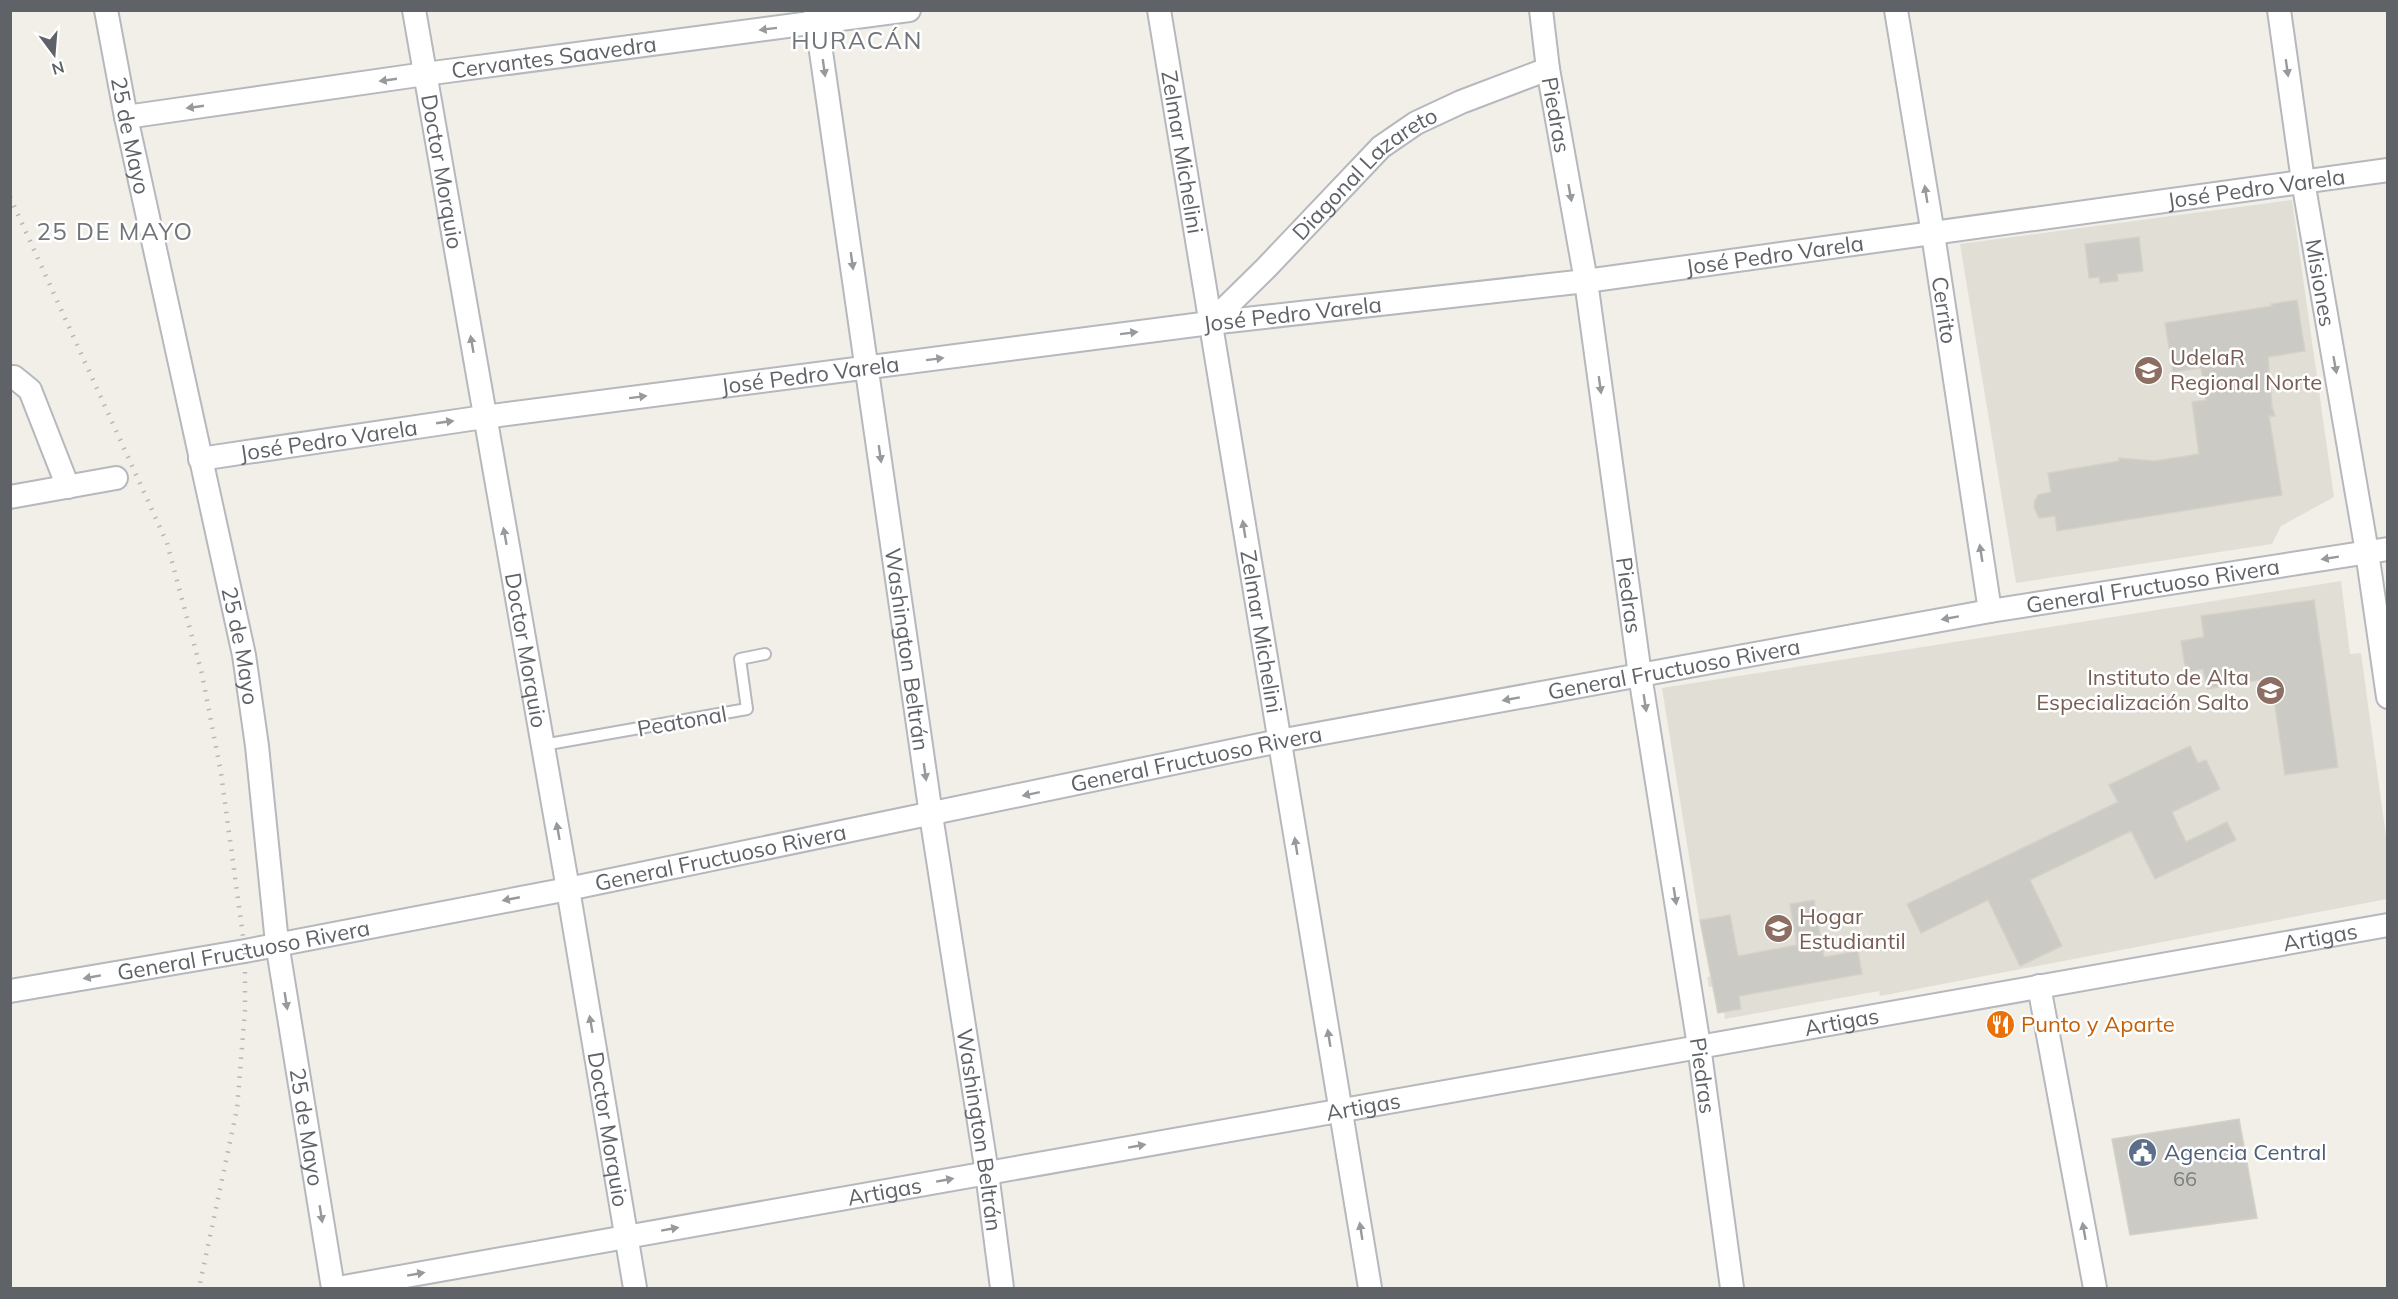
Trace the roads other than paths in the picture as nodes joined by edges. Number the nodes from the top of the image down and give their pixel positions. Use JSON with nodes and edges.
{"nodes":[{"id":1,"x":106,"y":10,"type":"edge"},
{"id":2,"x":414,"y":10,"type":"edge"},
{"id":3,"x":909,"y":10,"type":"edge"},
{"id":4,"x":1159,"y":10,"type":"edge"},
{"id":5,"x":1541,"y":10,"type":"edge"},
{"id":6,"x":1896,"y":10,"type":"edge"},
{"id":7,"x":2279,"y":10,"type":"edge"},
{"id":8,"x":816,"y":17,"type":"edge"},
{"id":9,"x":1548,"y":69,"type":"junction"},
{"id":10,"x":425,"y":74,"type":"junction"},
{"id":11,"x":126,"y":117,"type":"junction"},
{"id":12,"x":2388,"y":170,"type":"edge"},
{"id":13,"x":2303,"y":181,"type":"junction"},
{"id":14,"x":1933,"y":234,"type":"junction"},
{"id":15,"x":1586,"y":281,"type":"junction"},
{"id":16,"x":1210,"y":323,"type":"junction"},
{"id":17,"x":868,"y":368,"type":"junction"},
{"id":18,"x":10,"y":377,"type":"edge"},
{"id":19,"x":484,"y":417,"type":"junction"},
{"id":20,"x":200,"y":459,"type":"junction"},
{"id":21,"x":116,"y":478,"type":"dead end"},
{"id":22,"x":68,"y":486,"type":"junction"},
{"id":23,"x":10,"y":497,"type":"edge"},
{"id":24,"x":2377,"y":550,"type":"edge"},
{"id":25,"x":1990,"y":610,"type":"junction"},
{"id":26,"x":765,"y":654,"type":"dead end"},
{"id":27,"x":1640,"y":675,"type":"junction"},
{"id":28,"x":2388,"y":697,"type":"edge"},
{"id":29,"x":1279,"y":741,"type":"junction"},
{"id":30,"x":543,"y":745,"type":"junction"},
{"id":31,"x":931,"y":815,"type":"junction"},
{"id":32,"x":568,"y":888,"type":"junction"},
{"id":33,"x":2388,"y":925,"type":"edge"},
{"id":34,"x":277,"y":943,"type":"junction"},
{"id":35,"x":2039,"y":986,"type":"junction"},
{"id":36,"x":10,"y":991,"type":"edge"},
{"id":37,"x":1699,"y":1047,"type":"junction"},
{"id":38,"x":1340,"y":1109,"type":"junction"},
{"id":39,"x":987,"y":1173,"type":"junction"},
{"id":40,"x":626,"y":1237,"type":"junction"},
{"id":41,"x":336,"y":1288,"type":"edge"},
{"id":42,"x":635,"y":1288,"type":"edge"},
{"id":43,"x":1002,"y":1288,"type":"edge"},
{"id":44,"x":1370,"y":1288,"type":"edge"},
{"id":45,"x":1732,"y":1288,"type":"edge"},
{"id":46,"x":2095,"y":1288,"type":"edge"}],
"edges":[{"from":1,"to":11,"type":"street","name":"25 de Mayo"},
{"from":2,"to":10,"type":"street","name":"Doctor Morquio"},
{"from":3,"to":8,"type":"street","name":"Cervantes Saavedra"},
{"from":4,"to":16,"type":"street","name":"Zelmar Michelini"},
{"from":5,"to":9,"type":"street","name":"Piedras"},
{"from":14,"to":6,"type":"street","name":"Cerrito","one_way":true},
{"from":7,"to":13,"type":"street","name":"Misiones","one_way":true},
{"from":8,"to":10,"type":"street","name":"Cervantes Saavedra","one_way":true},
{"from":8,"to":17,"type":"street","name":"Washington Beltrán","one_way":true},
{"from":9,"to":15,"type":"street","name":"Piedras","one_way":true},
{"from":9,"to":16,"type":"street","name":"Diagonal Lazareto"},
{"from":10,"to":11,"type":"street","name":"Cervantes Saavedra","one_way":true},
{"from":19,"to":10,"type":"street","name":"Doctor Morquio","one_way":true},
{"from":11,"to":20,"type":"street","name":"25 de Mayo"},
{"from":12,"to":13,"type":"street","name":"José Pedro Varela"},
{"from":13,"to":14,"type":"street","name":"José Pedro Varela"},
{"from":13,"to":24,"type":"street","name":"Misiones","one_way":true},
{"from":14,"to":15,"type":"street","name":"José Pedro Varela"},
{"from":25,"to":14,"type":"street","name":"Cerrito","one_way":true},
{"from":15,"to":16,"type":"street","name":"José Pedro Varela"},
{"from":15,"to":27,"type":"street","name":"Piedras","one_way":true},
{"from":17,"to":16,"type":"street","name":"José Pedro Varela","one_way":true},
{"from":29,"to":16,"type":"street","name":"Zelmar Michelini","one_way":true},
{"from":19,"to":17,"type":"street","name":"José Pedro Varela","one_way":true},
{"from":17,"to":31,"type":"street","name":"Washington Beltrán","one_way":true},
{"from":18,"to":22,"type":"street"},
{"from":20,"to":19,"type":"street","name":"José Pedro Varela","one_way":true},
{"from":30,"to":19,"type":"street","name":"Doctor Morquio","one_way":true},
{"from":20,"to":34,"type":"street","name":"25 de Mayo"},
{"from":21,"to":22,"type":"street"},
{"from":22,"to":23,"type":"street"},
{"from":24,"to":25,"type":"street","name":"General Fructuoso Rivera","one_way":true},
{"from":24,"to":28,"type":"street","name":"Misiones"},
{"from":25,"to":27,"type":"street","name":"General Fructuoso Rivera","one_way":true},
{"from":26,"to":30,"type":"lane","name":"Peatonal"},
{"from":27,"to":29,"type":"street","name":"General Fructuoso Rivera","one_way":true},
{"from":27,"to":37,"type":"street","name":"Piedras","one_way":true},
{"from":29,"to":31,"type":"street","name":"General Fructuoso Rivera","one_way":true},
{"from":38,"to":29,"type":"street","name":"Zelmar Michelini","one_way":true},
{"from":32,"to":30,"type":"street","name":"Doctor Morquio","one_way":true},
{"from":31,"to":32,"type":"street","name":"General Fructuoso Rivera"},
{"from":31,"to":39,"type":"street","name":"Washington Beltrán"},
{"from":32,"to":34,"type":"street","name":"General Fructuoso Rivera","one_way":true},
{"from":40,"to":32,"type":"street","name":"Doctor Morquio","one_way":true},
{"from":33,"to":35,"type":"street","name":"Artigas"},
{"from":34,"to":36,"type":"street","name":"General Fructuoso Rivera","one_way":true},
{"from":34,"to":41,"type":"street","name":"25 de Mayo","one_way":true},
{"from":35,"to":37,"type":"street","name":"Artigas"},
{"from":46,"to":35,"type":"street","one_way":true},
{"from":37,"to":38,"type":"street","name":"Artigas"},
{"from":37,"to":45,"type":"street","name":"Piedras"},
{"from":39,"to":38,"type":"street","name":"Artigas","one_way":true},
{"from":44,"to":38,"type":"street","name":"Zelmar Michelini","one_way":true},
{"from":40,"to":39,"type":"street","name":"Artigas","one_way":true},
{"from":39,"to":43,"type":"street","name":"Washington Beltrán"},
{"from":41,"to":40,"type":"street","name":"Artigas","one_way":true},
{"from":40,"to":42,"type":"street","name":"Doctor Morquio"}]}
